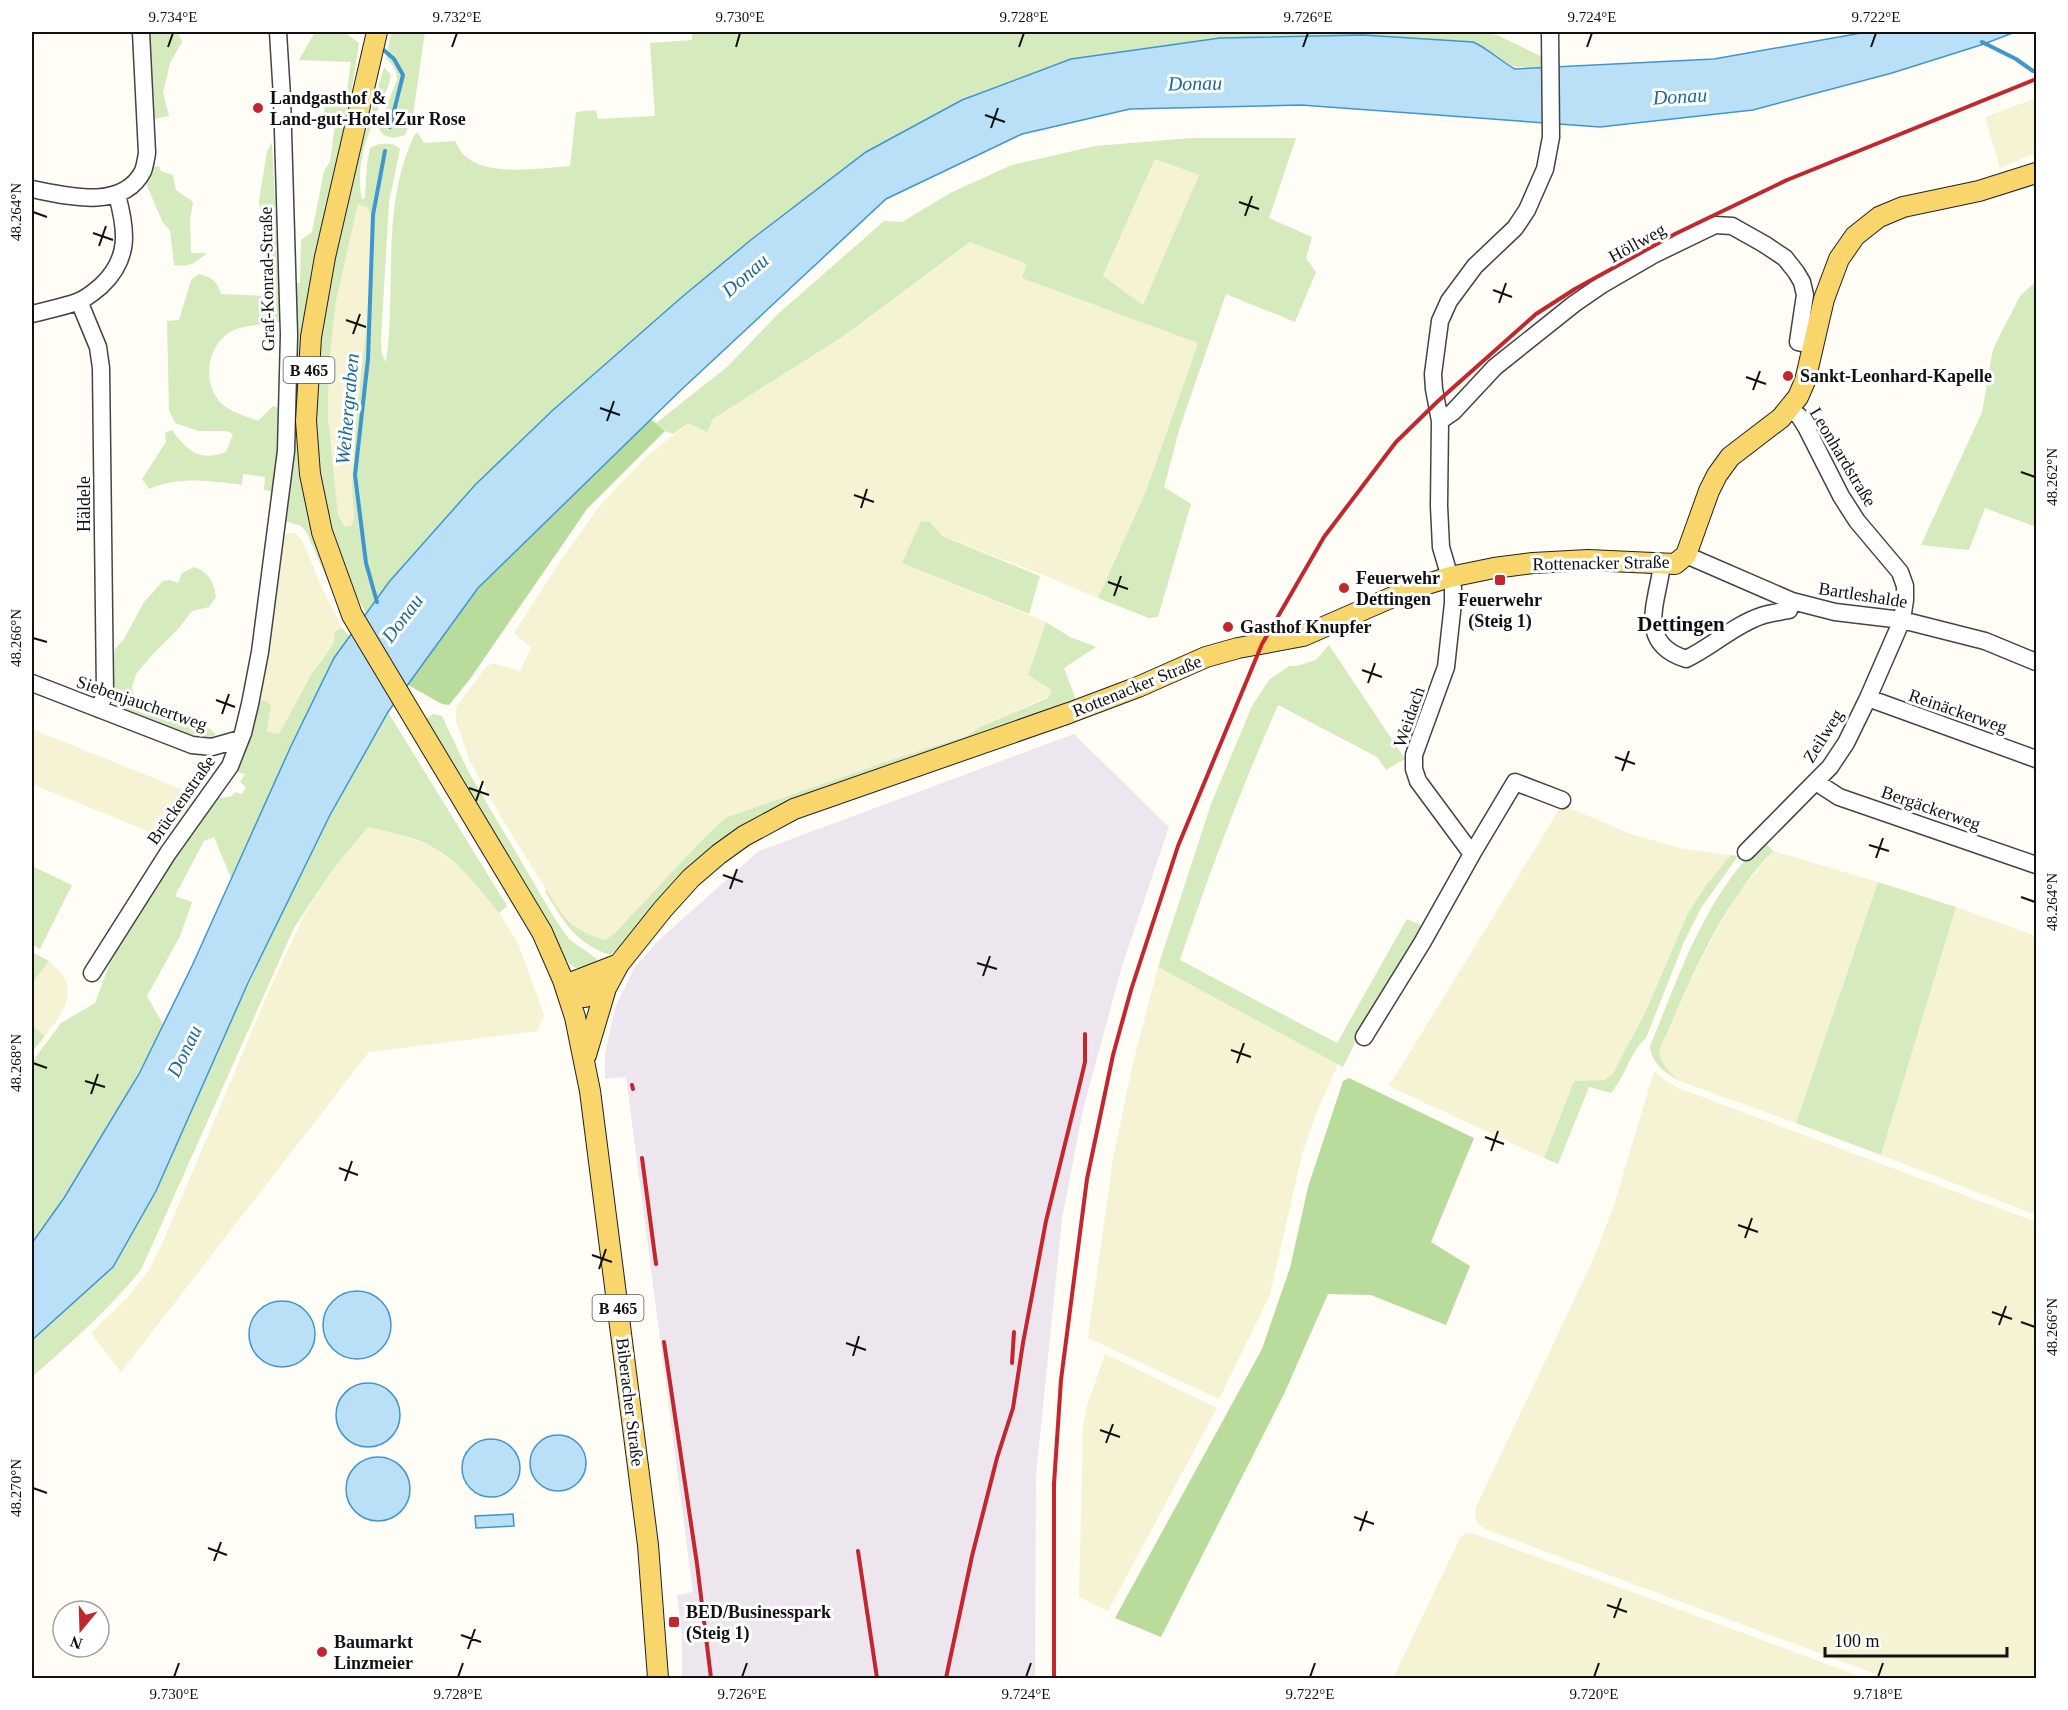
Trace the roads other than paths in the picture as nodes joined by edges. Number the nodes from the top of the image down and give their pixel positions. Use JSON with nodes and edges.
{"nodes":[{"id":1,"x":141,"y":32,"type":"edge"},
{"id":2,"x":278,"y":32,"type":"edge"},
{"id":3,"x":376,"y":32,"type":"edge"},
{"id":4,"x":1550,"y":32,"type":"edge"},
{"id":5,"x":2037,"y":173,"type":"edge"},
{"id":6,"x":32,"y":189,"type":"edge"},
{"id":7,"x":117,"y":195,"type":"junction"},
{"id":8,"x":79,"y":302,"type":"junction"},
{"id":9,"x":32,"y":314,"type":"edge"},
{"id":10,"x":1814,"y":346,"type":"junction"},
{"id":11,"x":1789,"y":409,"type":"junction"},
{"id":12,"x":1440,"y":421,"type":"junction"},
{"id":13,"x":277,"y":525,"type":"joint"},
{"id":14,"x":1686,"y":555,"type":"junction"},
{"id":15,"x":1662,"y":565,"type":"junction"},
{"id":16,"x":1450,"y":577,"type":"junction"},
{"id":17,"x":1791,"y":601,"type":"junction"},
{"id":18,"x":1902,"y":620,"type":"junction"},
{"id":19,"x":2037,"y":662,"type":"edge"},
{"id":20,"x":32,"y":683,"type":"edge"},
{"id":21,"x":1868,"y":698,"type":"junction"},
{"id":22,"x":99,"y":710,"type":"junction"},
{"id":23,"x":240,"y":739,"type":"junction"},
{"id":24,"x":2037,"y":759,"type":"edge"},
{"id":25,"x":1816,"y":782,"type":"junction"},
{"id":26,"x":1562,"y":800,"type":"dead end"},
{"id":27,"x":1746,"y":852,"type":"dead end"},
{"id":28,"x":1472,"y":854,"type":"junction"},
{"id":29,"x":2037,"y":865,"type":"edge"},
{"id":30,"x":619,"y":964,"type":"junction"},
{"id":31,"x":92,"y":973,"type":"dead end"},
{"id":32,"x":606,"y":988,"type":"junction"},
{"id":33,"x":567,"y":990,"type":"junction"},
{"id":34,"x":1365,"y":1037,"type":"dead end"},
{"id":35,"x":585,"y":1057,"type":"junction"},
{"id":36,"x":658,"y":1678,"type":"edge"}],
"edges":[{"from":1,"to":7,"type":"street"},
{"from":2,"to":13,"type":"street","name":"Graf-Konrad-Straße"},
{"from":3,"to":33,"type":"main road","number":"B 465"},
{"from":4,"to":12,"type":"street"},
{"from":5,"to":10,"type":"main road","name":"Rottenacker Straße"},
{"from":6,"to":7,"type":"street"},
{"from":7,"to":8,"type":"street"},
{"from":8,"to":9,"type":"street"},
{"from":8,"to":22,"type":"street","name":"Häldele"},
{"from":10,"to":11,"type":"main road","name":"Rottenacker Straße"},
{"from":10,"to":12,"type":"street","name":"Höllweg"},
{"from":11,"to":14,"type":"main road","name":"Rottenacker Straße"},
{"from":11,"to":18,"type":"street","name":"Leonhardstraße"},
{"from":12,"to":16,"type":"street"},
{"from":13,"to":23,"type":"street","name":"Brückenstraße"},
{"from":14,"to":15,"type":"main road","name":"Rottenacker Straße"},
{"from":14,"to":17,"type":"street","name":"Bartleshalde"},
{"from":15,"to":16,"type":"main road","name":"Rottenacker Straße"},
{"from":15,"to":17,"type":"street"},
{"from":16,"to":28,"type":"street","name":"Weidach"},
{"from":16,"to":30,"type":"main road","name":"Rottenacker Straße"},
{"from":17,"to":18,"type":"street","name":"Bartleshalde"},
{"from":18,"to":19,"type":"street","name":"Bartleshalde"},
{"from":18,"to":21,"type":"street","name":"Zeilweg"},
{"from":20,"to":22,"type":"street","name":"Siebenjauchertweg"},
{"from":21,"to":24,"type":"street","name":"Reinäckerweg"},
{"from":21,"to":25,"type":"street","name":"Zeilweg"},
{"from":22,"to":23,"type":"street","name":"Siebenjauchertweg"},
{"from":23,"to":31,"type":"street","name":"Brückenstraße"},
{"from":25,"to":27,"type":"street","name":"Zeilweg"},
{"from":25,"to":29,"type":"street","name":"Bergäckerweg"},
{"from":26,"to":28,"type":"street"},
{"from":28,"to":34,"type":"street"},
{"from":30,"to":32,"type":"main road","name":"Rottenacker Straße"},
{"from":30,"to":33,"type":"main road"},
{"from":32,"to":33,"type":"main road"},
{"from":32,"to":35,"type":"main road","name":"Rottenacker Straße"},
{"from":33,"to":35,"type":"main road","number":"B 465"},
{"from":35,"to":36,"type":"main road","name":"Biberacher Straße","number":"B 465"}]}
